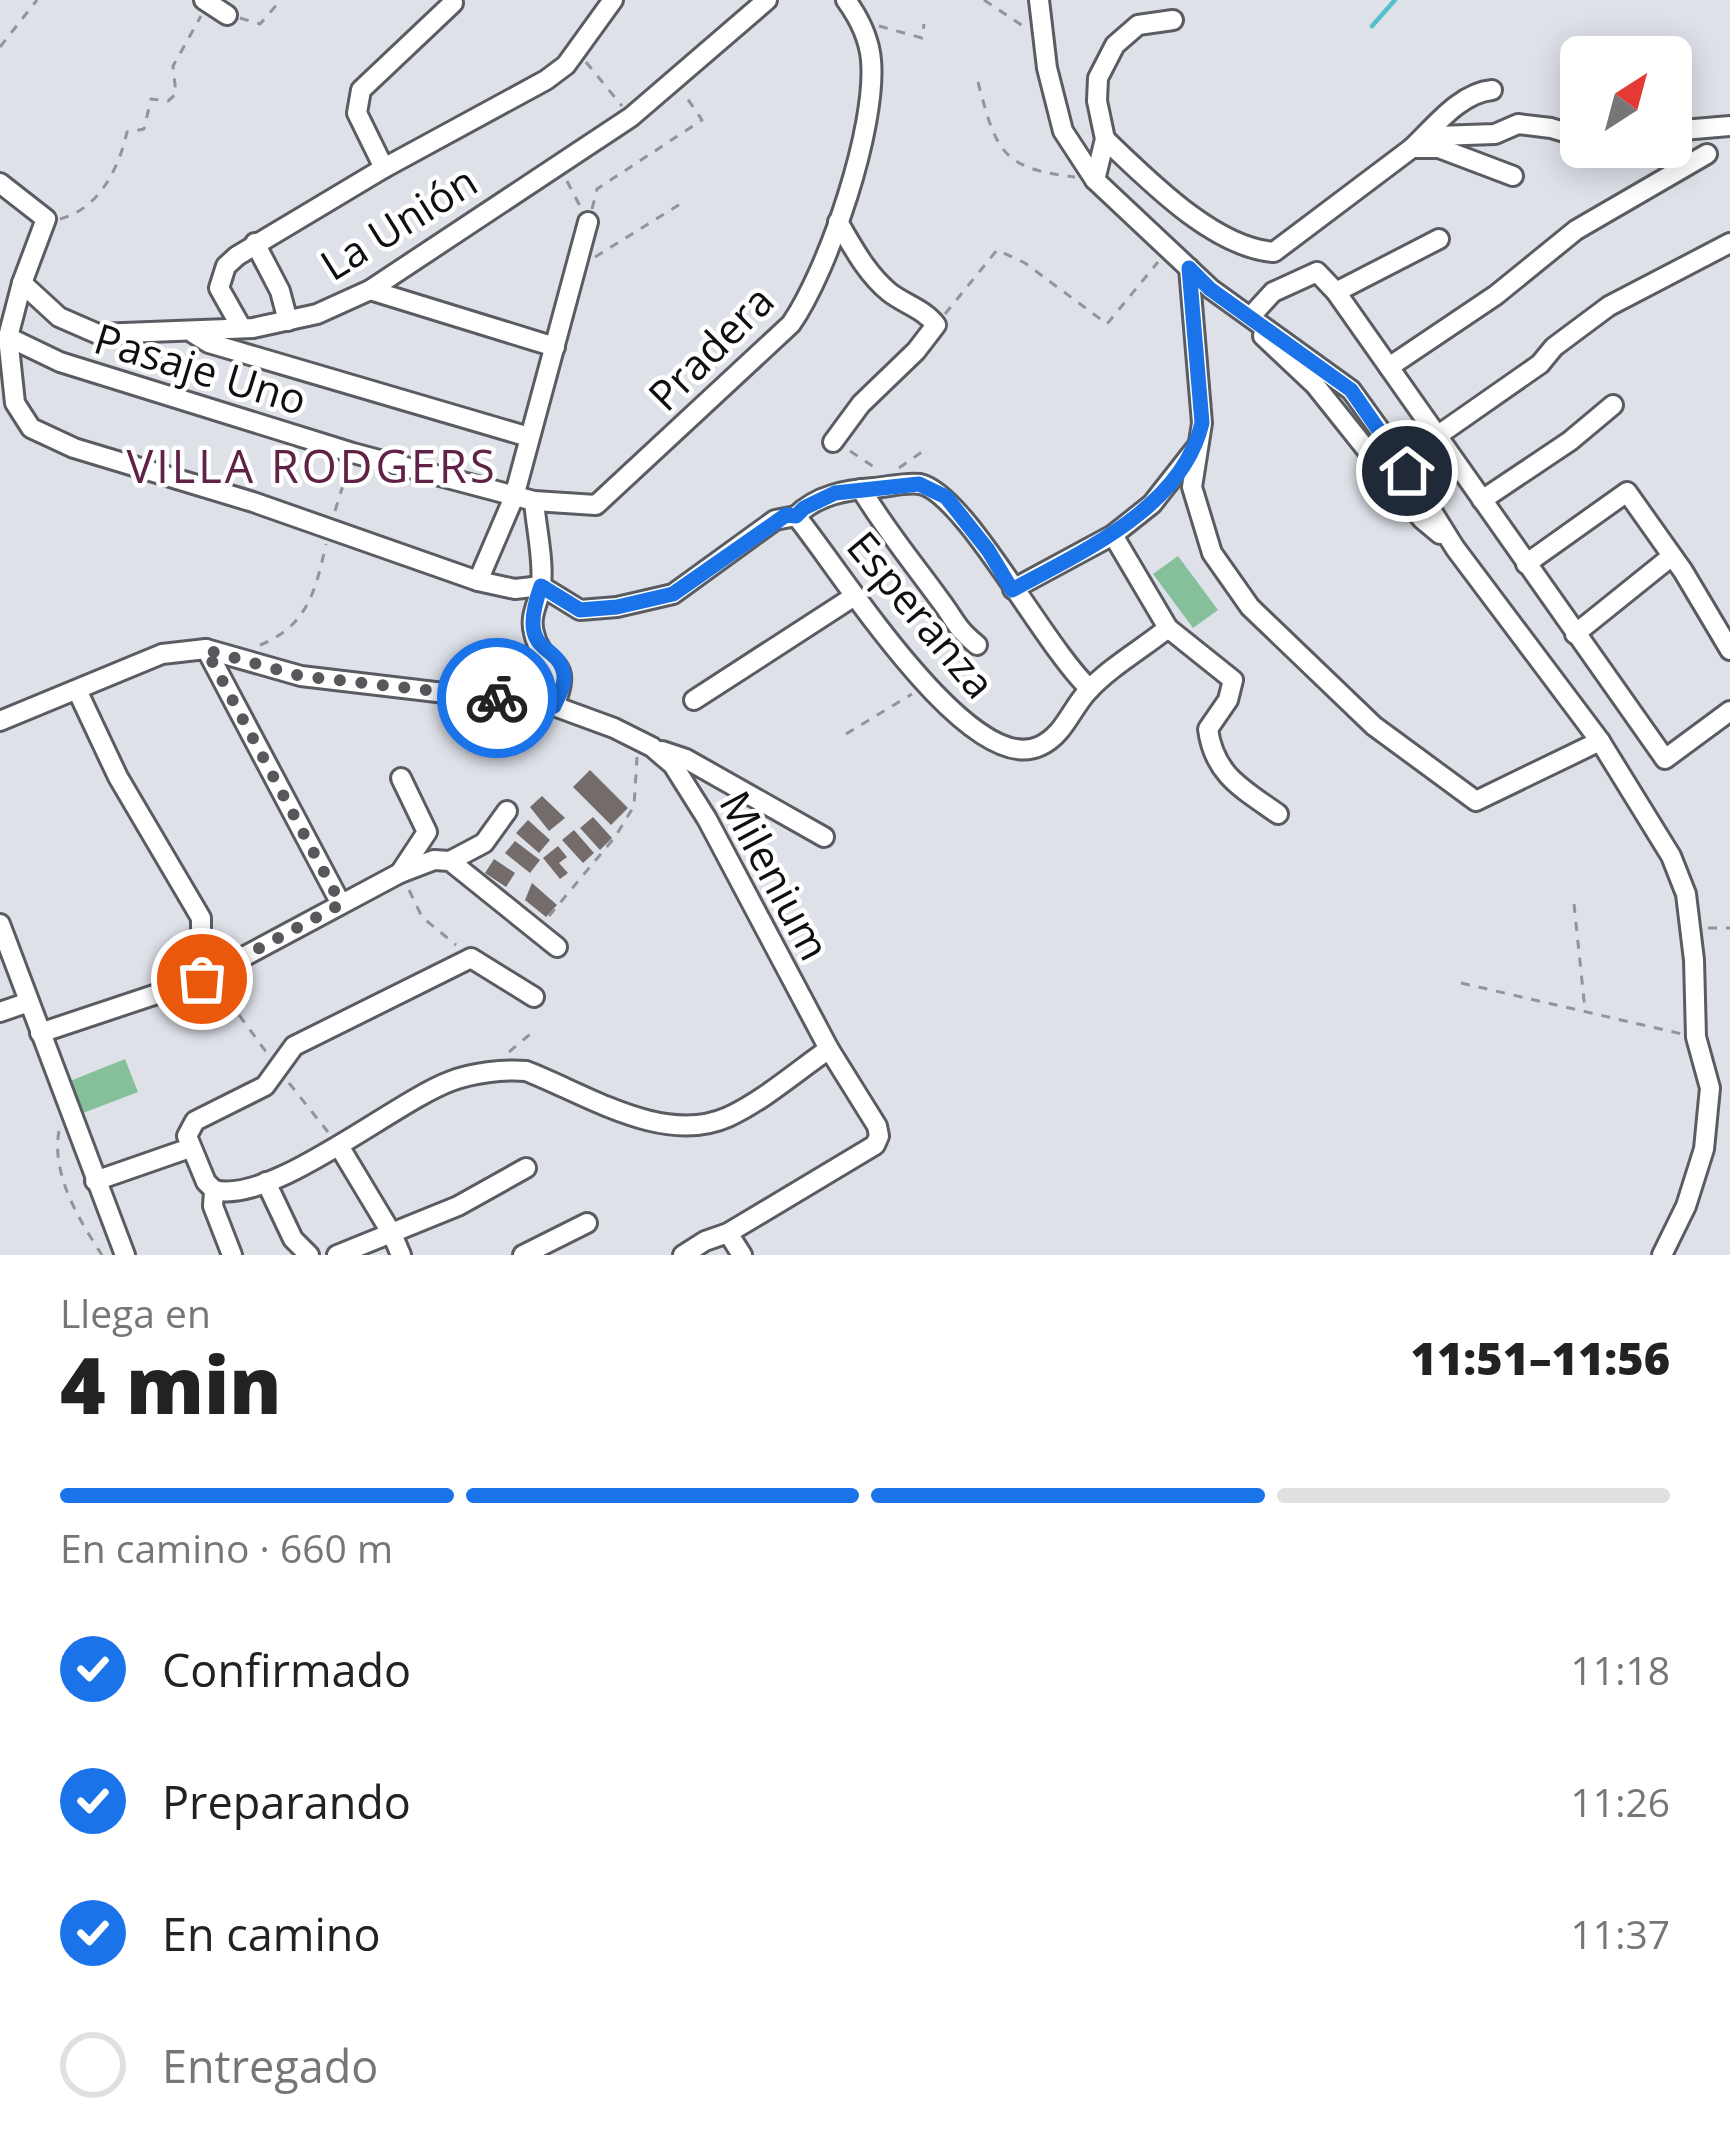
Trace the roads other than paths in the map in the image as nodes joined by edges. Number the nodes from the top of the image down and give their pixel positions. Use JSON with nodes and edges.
{"nodes":[{"id":1,"x":613,"y":0,"type":"edge"},
{"id":2,"x":767,"y":0,"type":"edge"},
{"id":3,"x":847,"y":0,"type":"edge"},
{"id":4,"x":1039,"y":0,"type":"edge"},
{"id":5,"x":207,"y":2,"type":"edge"},
{"id":6,"x":453,"y":3,"type":"edge"},
{"id":7,"x":227,"y":15,"type":"road end"},
{"id":8,"x":1173,"y":20,"type":"dead end"},
{"id":9,"x":1492,"y":90,"type":"dead end"},
{"id":10,"x":1730,"y":127,"type":"edge"},
{"id":11,"x":1560,"y":130,"type":"edge"},
{"id":12,"x":1692,"y":130,"type":"edge"},
{"id":13,"x":1106,"y":140,"type":"junction"},
{"id":14,"x":1412,"y":148,"type":"junction"},
{"id":15,"x":1707,"y":154,"type":"dead end"},
{"id":16,"x":384,"y":167,"type":"junction"},
{"id":17,"x":1514,"y":176,"type":"dead end"},
{"id":18,"x":1095,"y":180,"type":"junction"},
{"id":19,"x":0,"y":183,"type":"edge"},
{"id":20,"x":588,"y":222,"type":"road end"},
{"id":21,"x":838,"y":222,"type":"junction"},
{"id":22,"x":1439,"y":239,"type":"dead end"},
{"id":23,"x":255,"y":243,"type":"junction"},
{"id":24,"x":1730,"y":244,"type":"edge"},
{"id":25,"x":1189,"y":268,"type":"junction"},
{"id":26,"x":22,"y":283,"type":"junction"},
{"id":27,"x":1210,"y":289,"type":"junction"},
{"id":28,"x":370,"y":290,"type":"junction"},
{"id":29,"x":1336,"y":292,"type":"junction"},
{"id":30,"x":1251,"y":316,"type":"junction"},
{"id":31,"x":288,"y":321,"type":"junction"},
{"id":32,"x":241,"y":327,"type":"junction"},
{"id":33,"x":194,"y":333,"type":"junction"},
{"id":34,"x":8,"y":337,"type":"junction"},
{"id":35,"x":555,"y":347,"type":"junction"},
{"id":36,"x":1389,"y":367,"type":"junction"},
{"id":37,"x":1613,"y":405,"type":"dead end"},
{"id":38,"x":1437,"y":436,"type":"junction"},
{"id":39,"x":529,"y":437,"type":"junction"},
{"id":40,"x":832,"y":442,"type":"road end"},
{"id":41,"x":1196,"y":448,"type":"junction"},
{"id":42,"x":861,"y":489,"type":"junction"},
{"id":43,"x":524,"y":499,"type":"junction"},
{"id":44,"x":1482,"y":500,"type":"junction"},
{"id":45,"x":796,"y":516,"type":"junction"},
{"id":46,"x":1113,"y":535,"type":"junction"},
{"id":47,"x":1455,"y":548,"type":"junction"},
{"id":48,"x":1672,"y":556,"type":"junction"},
{"id":49,"x":1526,"y":564,"type":"junction"},
{"id":50,"x":478,"y":581,"type":"junction"},
{"id":51,"x":541,"y":586,"type":"junction"},
{"id":52,"x":1012,"y":590,"type":"junction"},
{"id":53,"x":854,"y":596,"type":"junction"},
{"id":54,"x":1168,"y":628,"type":"junction"},
{"id":55,"x":1575,"y":634,"type":"junction"},
{"id":56,"x":1728,"y":641,"type":"edge"},
{"id":57,"x":976,"y":645,"type":"dead end"},
{"id":58,"x":206,"y":650,"type":"junction"},
{"id":59,"x":1090,"y":688,"type":"junction"},
{"id":60,"x":77,"y":690,"type":"junction"},
{"id":61,"x":694,"y":700,"type":"dead end"},
{"id":62,"x":554,"y":706,"type":"junction"},
{"id":63,"x":1730,"y":711,"type":"edge"},
{"id":64,"x":0,"y":721,"type":"edge"},
{"id":65,"x":1600,"y":741,"type":"junction"},
{"id":66,"x":645,"y":743,"type":"junction"},
{"id":67,"x":401,"y":778,"type":"dead end"},
{"id":68,"x":507,"y":811,"type":"dead end"},
{"id":69,"x":1278,"y":814,"type":"dead end"},
{"id":70,"x":824,"y":837,"type":"dead end"},
{"id":71,"x":450,"y":861,"type":"junction"},
{"id":72,"x":400,"y":873,"type":"junction"},
{"id":73,"x":341,"y":904,"type":"junction"},
{"id":74,"x":0,"y":924,"type":"edge"},
{"id":75,"x":557,"y":946,"type":"dead end"},
{"id":76,"x":167,"y":993,"type":"junction"},
{"id":77,"x":534,"y":997,"type":"dead end"},
{"id":78,"x":29,"y":1002,"type":"junction"},
{"id":79,"x":0,"y":1012,"type":"edge"},
{"id":80,"x":40,"y":1033,"type":"junction"},
{"id":81,"x":829,"y":1049,"type":"junction"},
{"id":82,"x":339,"y":1146,"type":"junction"},
{"id":83,"x":190,"y":1148,"type":"junction"},
{"id":84,"x":526,"y":1168,"type":"dead end"},
{"id":85,"x":95,"y":1181,"type":"junction"},
{"id":86,"x":266,"y":1182,"type":"junction"},
{"id":87,"x":214,"y":1190,"type":"junction"},
{"id":88,"x":587,"y":1222,"type":"dead end"},
{"id":89,"x":728,"y":1233,"type":"junction"},
{"id":90,"x":392,"y":1234,"type":"junction"},
{"id":91,"x":125,"y":1255,"type":"edge"},
{"id":92,"x":232,"y":1255,"type":"edge"},
{"id":93,"x":309,"y":1255,"type":"edge"},
{"id":94,"x":337,"y":1255,"type":"edge"},
{"id":95,"x":400,"y":1255,"type":"edge"},
{"id":96,"x":523,"y":1255,"type":"edge"},
{"id":97,"x":683,"y":1255,"type":"edge"},
{"id":98,"x":742,"y":1255,"type":"edge"},
{"id":99,"x":1662,"y":1255,"type":"edge"}],
"edges":[{"from":1,"to":16,"type":"street"},
{"from":2,"to":28,"type":"street","name":"La Unión"},
{"from":3,"to":21,"type":"street","name":"Pradera"},
{"from":4,"to":18,"type":"street"},
{"from":5,"to":7,"type":"street"},
{"from":6,"to":16,"type":"street"},
{"from":8,"to":13,"type":"street"},
{"from":9,"to":14,"type":"street"},
{"from":10,"to":12,"type":"street"},
{"from":11,"to":14,"type":"street"},
{"from":13,"to":14,"type":"street"},
{"from":13,"to":18,"type":"street"},
{"from":14,"to":17,"type":"street"},
{"from":15,"to":36,"type":"street"},
{"from":16,"to":23,"type":"street"},
{"from":18,"to":25,"type":"street"},
{"from":19,"to":26,"type":"street"},
{"from":20,"to":35,"type":"street"},
{"from":21,"to":40,"type":"street"},
{"from":21,"to":43,"type":"street","name":"Pradera"},
{"from":22,"to":29,"type":"street"},
{"from":23,"to":31,"type":"street"},
{"from":23,"to":32,"type":"street"},
{"from":24,"to":38,"type":"street"},
{"from":25,"to":27,"type":"street"},
{"from":25,"to":41,"type":"street"},
{"from":26,"to":33,"type":"street","name":"La Unión"},
{"from":26,"to":34,"type":"street"},
{"from":27,"to":30,"type":"street"},
{"from":27,"to":47,"type":"street"},
{"from":28,"to":31,"type":"street","name":"La Unión"},
{"from":28,"to":35,"type":"street"},
{"from":29,"to":30,"type":"street"},
{"from":29,"to":36,"type":"street"},
{"from":30,"to":47,"type":"street"},
{"from":31,"to":32,"type":"street","name":"La Unión"},
{"from":32,"to":33,"type":"street","name":"La Unión"},
{"from":33,"to":39,"type":"street"},
{"from":34,"to":43,"type":"street","name":"Pasaje Uno"},
{"from":34,"to":50,"type":"street","name":"Esperanza"},
{"from":35,"to":39,"type":"street"},
{"from":36,"to":38,"type":"street"},
{"from":37,"to":44,"type":"street"},
{"from":38,"to":44,"type":"street"},
{"from":39,"to":43,"type":"street"},
{"from":41,"to":46,"type":"street"},
{"from":41,"to":65,"type":"street"},
{"from":42,"to":45,"type":"street"},
{"from":42,"to":52,"type":"street"},
{"from":42,"to":57,"type":"street"},
{"from":43,"to":50,"type":"street"},
{"from":43,"to":51,"type":"street"},
{"from":44,"to":49,"type":"street"},
{"from":45,"to":51,"type":"street","name":"Esperanza"},
{"from":45,"to":53,"type":"street","name":"Esperanza"},
{"from":46,"to":52,"type":"street"},
{"from":46,"to":54,"type":"street"},
{"from":47,"to":65,"type":"street"},
{"from":48,"to":49,"type":"street"},
{"from":48,"to":55,"type":"street"},
{"from":48,"to":56,"type":"street"},
{"from":49,"to":55,"type":"street"},
{"from":50,"to":51,"type":"street","name":"Esperanza"},
{"from":51,"to":62,"type":"street"},
{"from":52,"to":59,"type":"street"},
{"from":53,"to":59,"type":"street","name":"Esperanza"},
{"from":53,"to":61,"type":"street"},
{"from":54,"to":59,"type":"street","name":"Esperanza"},
{"from":54,"to":69,"type":"street"},
{"from":55,"to":63,"type":"street"},
{"from":58,"to":60,"type":"street"},
{"from":58,"to":62,"type":"street","name":"Milenium"},
{"from":58,"to":73,"type":"street"},
{"from":60,"to":64,"type":"street"},
{"from":60,"to":76,"type":"street"},
{"from":62,"to":66,"type":"street","name":"Milenium"},
{"from":65,"to":99,"type":"street"},
{"from":66,"to":70,"type":"street"},
{"from":66,"to":81,"type":"street","name":"Milenium"},
{"from":67,"to":72,"type":"street"},
{"from":68,"to":71,"type":"street"},
{"from":71,"to":72,"type":"street"},
{"from":71,"to":75,"type":"street"},
{"from":72,"to":73,"type":"street"},
{"from":73,"to":76,"type":"street"},
{"from":74,"to":78,"type":"street"},
{"from":76,"to":80,"type":"street"},
{"from":77,"to":83,"type":"street"},
{"from":78,"to":79,"type":"street"},
{"from":78,"to":80,"type":"street"},
{"from":80,"to":85,"type":"street"},
{"from":81,"to":82,"type":"street"},
{"from":81,"to":89,"type":"street","name":"Milenium"},
{"from":82,"to":86,"type":"street"},
{"from":82,"to":90,"type":"street"},
{"from":83,"to":85,"type":"street"},
{"from":83,"to":87,"type":"street"},
{"from":84,"to":90,"type":"street"},
{"from":85,"to":91,"type":"street"},
{"from":86,"to":87,"type":"street"},
{"from":86,"to":93,"type":"street"},
{"from":87,"to":92,"type":"street"},
{"from":88,"to":96,"type":"street"},
{"from":89,"to":97,"type":"street"},
{"from":89,"to":98,"type":"street"},
{"from":90,"to":94,"type":"street"},
{"from":90,"to":95,"type":"street"}]}
